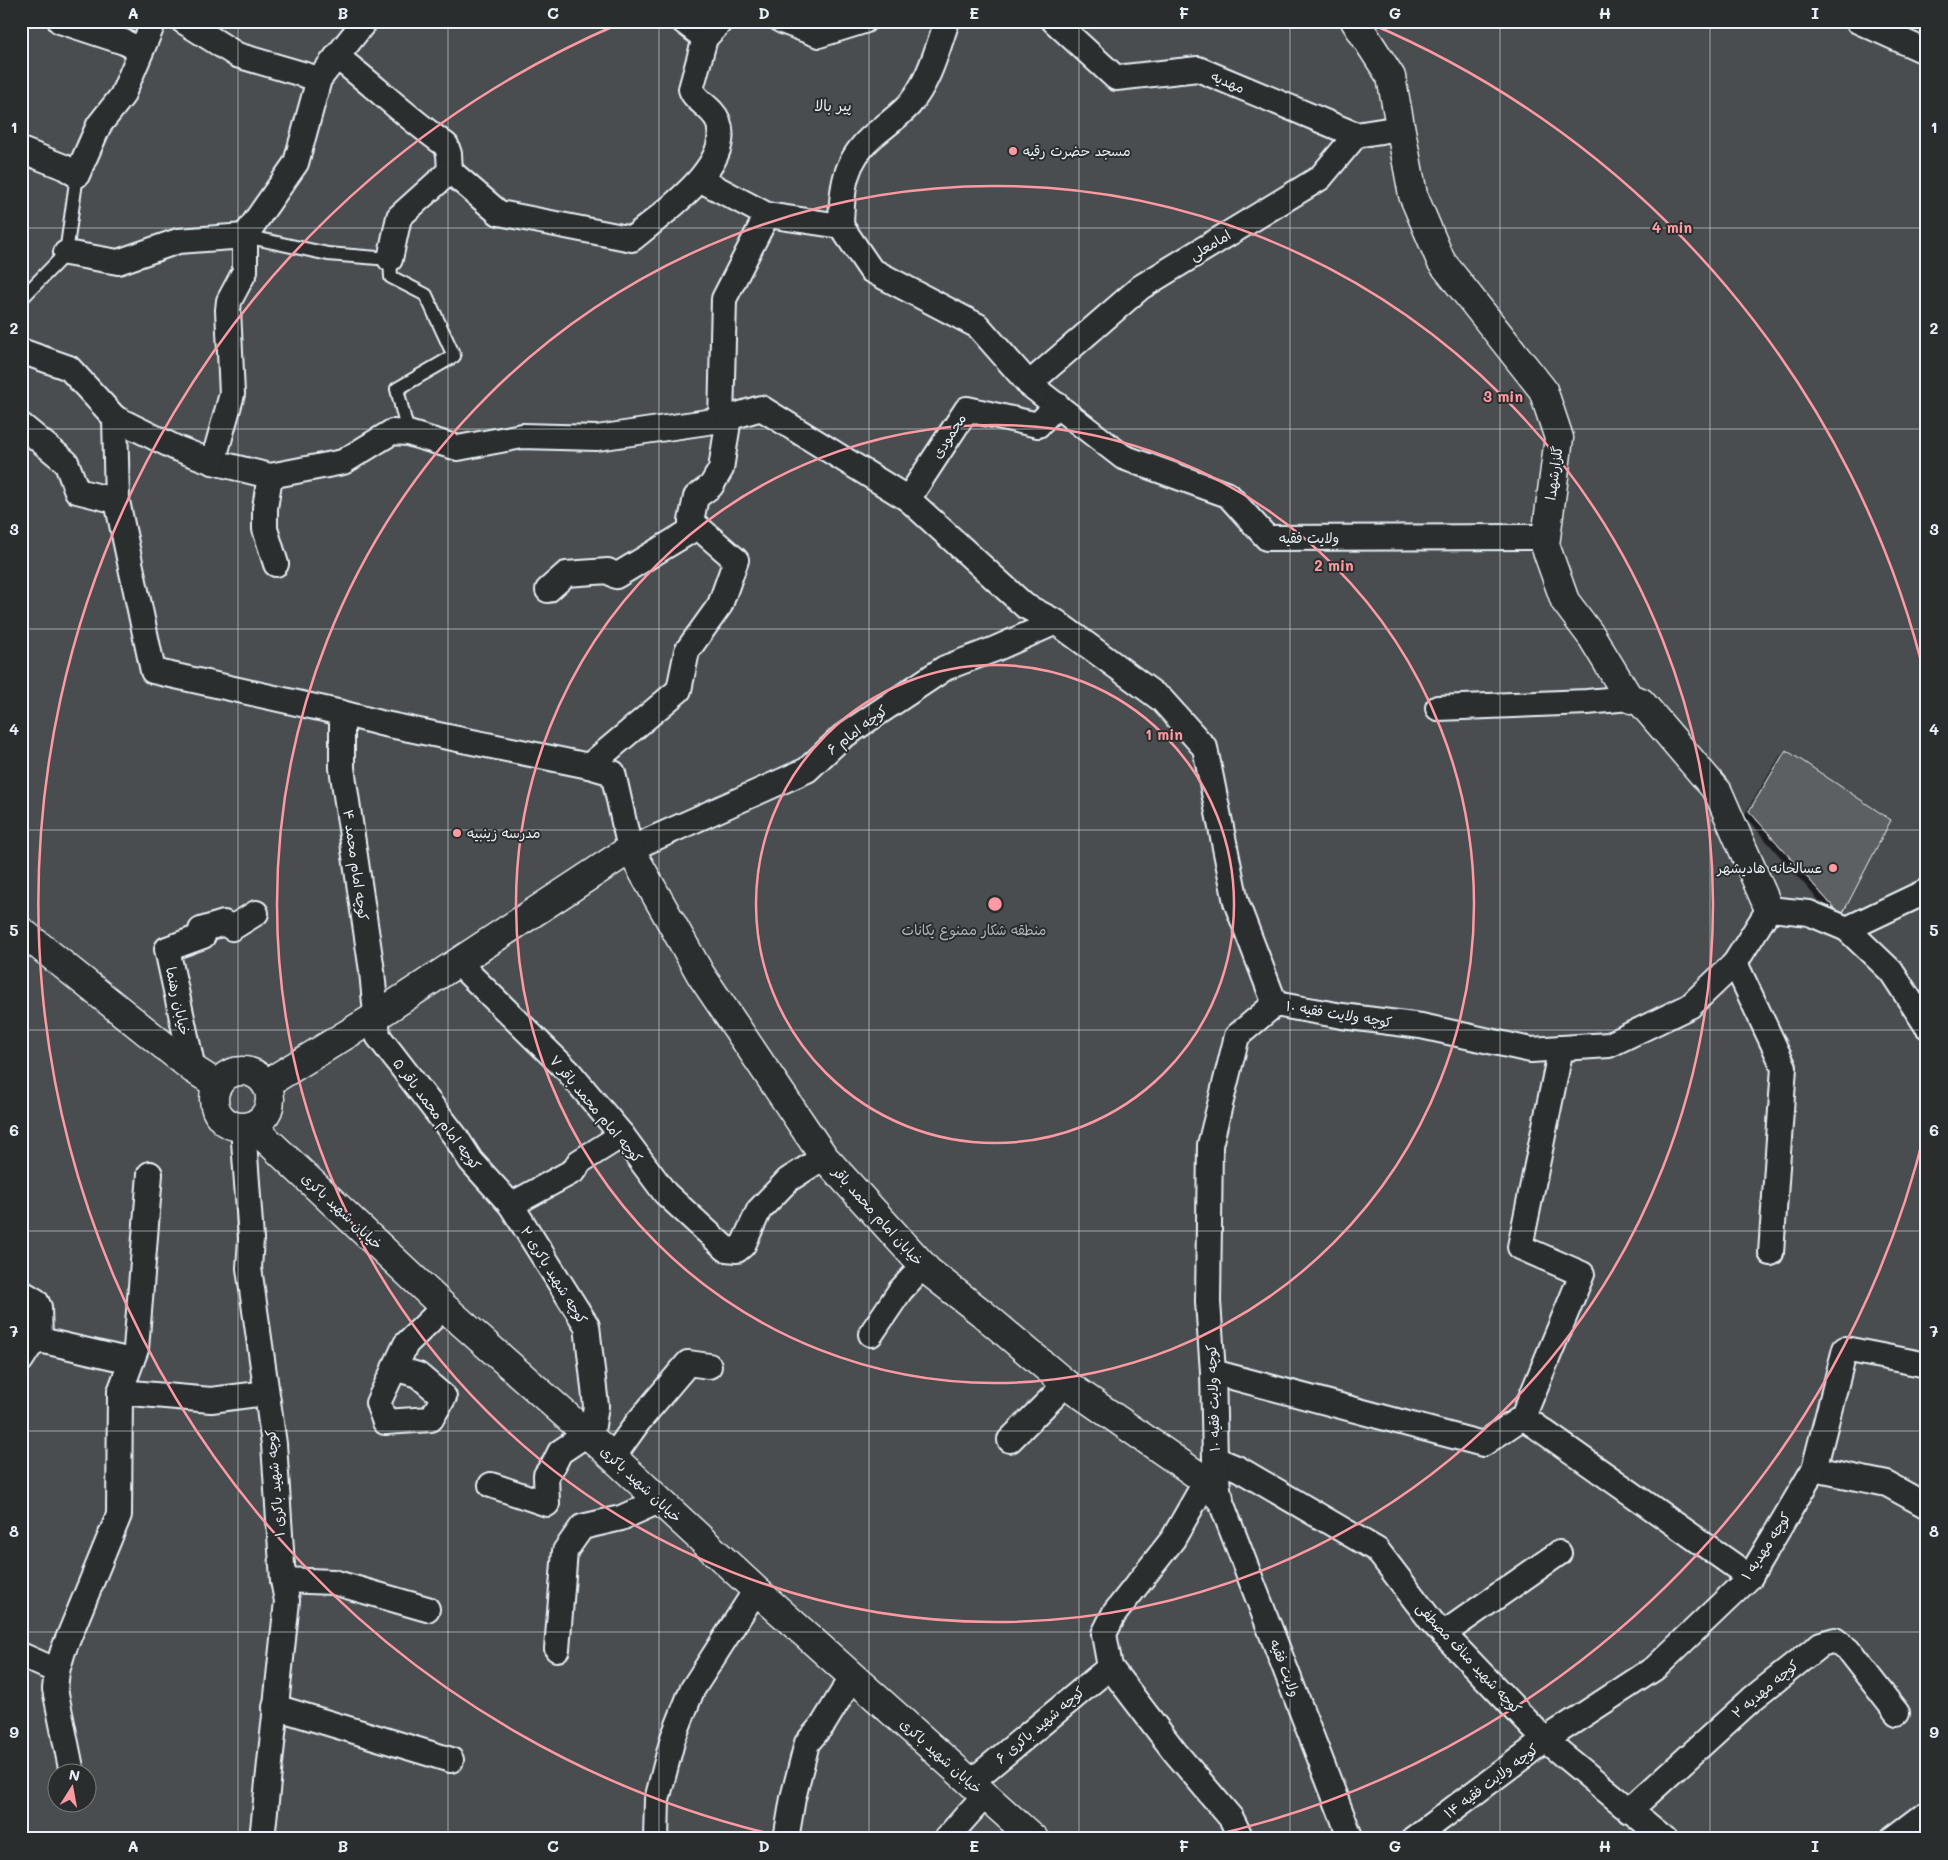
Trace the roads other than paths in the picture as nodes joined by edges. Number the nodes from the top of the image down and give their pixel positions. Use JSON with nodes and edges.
{"nodes":[{"id":1,"x":60,"y":21,"type":"edge"},
{"id":2,"x":154,"y":21,"type":"edge"},
{"id":3,"x":183,"y":21,"type":"edge"},
{"id":4,"x":365,"y":21,"type":"edge"},
{"id":5,"x":683,"y":21,"type":"edge"},
{"id":6,"x":782,"y":21,"type":"edge"},
{"id":7,"x":864,"y":21,"type":"edge"},
{"id":8,"x":947,"y":21,"type":"edge"},
{"id":9,"x":1054,"y":21,"type":"edge"},
{"id":10,"x":1355,"y":21,"type":"edge"},
{"id":11,"x":1858,"y":21,"type":"edge"},
{"id":12,"x":713,"y":30,"type":"edge"},
{"id":13,"x":141,"y":50,"type":"junction"},
{"id":14,"x":1927,"y":52,"type":"edge"},
{"id":15,"x":336,"y":57,"type":"junction"},
{"id":16,"x":319,"y":79,"type":"junction"},
{"id":17,"x":1400,"y":128,"type":"junction"},
{"id":18,"x":1356,"y":135,"type":"junction"},
{"id":19,"x":21,"y":150,"type":"edge"},
{"id":20,"x":450,"y":171,"type":"junction"},
{"id":21,"x":77,"y":175,"type":"junction"},
{"id":22,"x":701,"y":180,"type":"junction"},
{"id":23,"x":767,"y":215,"type":"junction"},
{"id":24,"x":841,"y":226,"type":"junction"},
{"id":25,"x":245,"y":236,"type":"junction"},
{"id":26,"x":66,"y":253,"type":"junction"},
{"id":27,"x":390,"y":259,"type":"junction"},
{"id":28,"x":21,"y":298,"type":"edge"},
{"id":29,"x":21,"y":351,"type":"edge"},
{"id":30,"x":1029,"y":384,"type":"junction"},
{"id":31,"x":1057,"y":405,"type":"junction"},
{"id":32,"x":115,"y":418,"type":"junction"},
{"id":33,"x":725,"y":418,"type":"junction"},
{"id":34,"x":21,"y":424,"type":"edge"},
{"id":35,"x":408,"y":433,"type":"junction"},
{"id":36,"x":213,"y":462,"type":"junction"},
{"id":37,"x":270,"y":476,"type":"junction"},
{"id":38,"x":908,"y":499,"type":"junction"},
{"id":39,"x":117,"y":501,"type":"junction"},
{"id":40,"x":697,"y":526,"type":"junction"},
{"id":41,"x":1546,"y":537,"type":"junction"},
{"id":42,"x":276,"y":564,"type":"dead end"},
{"id":43,"x":548,"y":590,"type":"dead end"},
{"id":44,"x":1056,"y":622,"type":"junction"},
{"id":45,"x":1629,"y":698,"type":"junction"},
{"id":46,"x":1438,"y":708,"type":"dead end"},
{"id":47,"x":342,"y":713,"type":"junction"},
{"id":48,"x":589,"y":766,"type":"junction"},
{"id":49,"x":630,"y":849,"type":"junction"},
{"id":50,"x":1927,"y":891,"type":"edge"},
{"id":51,"x":1769,"y":909,"type":"junction"},
{"id":52,"x":256,"y":913,"type":"dead end"},
{"id":53,"x":1847,"y":929,"type":"junction"},
{"id":54,"x":21,"y":931,"type":"edge"},
{"id":55,"x":457,"y":962,"type":"junction"},
{"id":56,"x":1735,"y":963,"type":"junction"},
{"id":57,"x":1275,"y":1004,"type":"junction"},
{"id":58,"x":375,"y":1017,"type":"junction"},
{"id":59,"x":1927,"y":1026,"type":"edge"},
{"id":60,"x":1561,"y":1048,"type":"junction"},
{"id":61,"x":193,"y":1069,"type":"junction"},
{"id":62,"x":266,"y":1084,"type":"junction"},
{"id":63,"x":218,"y":1085,"type":"junction"},
{"id":64,"x":248,"y":1127,"type":"junction"},
{"id":65,"x":622,"y":1135,"type":"junction"},
{"id":66,"x":824,"y":1156,"type":"junction"},
{"id":67,"x":150,"y":1174,"type":"dead end"},
{"id":68,"x":511,"y":1205,"type":"junction"},
{"id":69,"x":1771,"y":1253,"type":"dead end"},
{"id":70,"x":923,"y":1266,"type":"junction"},
{"id":71,"x":21,"y":1292,"type":"edge"},
{"id":72,"x":444,"y":1307,"type":"junction"},
{"id":73,"x":871,"y":1334,"type":"dead end"},
{"id":74,"x":40,"y":1340,"type":"junction"},
{"id":75,"x":21,"y":1360,"type":"edge"},
{"id":76,"x":131,"y":1361,"type":"junction"},
{"id":77,"x":1927,"y":1365,"type":"edge"},
{"id":78,"x":709,"y":1366,"type":"dead end"},
{"id":79,"x":394,"y":1368,"type":"dead end"},
{"id":80,"x":1213,"y":1372,"type":"junction"},
{"id":81,"x":1066,"y":1384,"type":"junction"},
{"id":82,"x":120,"y":1392,"type":"junction"},
{"id":83,"x":266,"y":1393,"type":"junction"},
{"id":84,"x":1523,"y":1418,"type":"junction"},
{"id":85,"x":589,"y":1436,"type":"junction"},
{"id":86,"x":1010,"y":1440,"type":"dead end"},
{"id":87,"x":613,"y":1457,"type":"junction"},
{"id":88,"x":1814,"y":1469,"type":"junction"},
{"id":89,"x":1214,"y":1479,"type":"junction"},
{"id":90,"x":492,"y":1485,"type":"dead end"},
{"id":91,"x":659,"y":1501,"type":"junction"},
{"id":92,"x":1927,"y":1506,"type":"edge"},
{"id":93,"x":1559,"y":1553,"type":"dead end"},
{"id":94,"x":1750,"y":1577,"type":"junction"},
{"id":95,"x":283,"y":1580,"type":"junction"},
{"id":96,"x":756,"y":1590,"type":"junction"},
{"id":97,"x":426,"y":1609,"type":"dead end"},
{"id":98,"x":1443,"y":1634,"type":"junction"},
{"id":99,"x":558,"y":1649,"type":"dead end"},
{"id":100,"x":21,"y":1655,"type":"edge"},
{"id":101,"x":1110,"y":1667,"type":"junction"},
{"id":102,"x":57,"y":1671,"type":"junction"},
{"id":103,"x":852,"y":1676,"type":"junction"},
{"id":104,"x":275,"y":1707,"type":"junction"},
{"id":105,"x":1897,"y":1713,"type":"dead end"},
{"id":106,"x":1545,"y":1740,"type":"junction"},
{"id":107,"x":451,"y":1760,"type":"dead end"},
{"id":108,"x":70,"y":1762,"type":"edge"},
{"id":109,"x":978,"y":1789,"type":"junction"},
{"id":110,"x":1629,"y":1811,"type":"junction"},
{"id":111,"x":1927,"y":1814,"type":"edge"},
{"id":112,"x":1234,"y":1829,"type":"edge"},
{"id":113,"x":262,"y":1839,"type":"edge"},
{"id":114,"x":656,"y":1839,"type":"edge"},
{"id":115,"x":786,"y":1839,"type":"edge"},
{"id":116,"x":946,"y":1839,"type":"edge"},
{"id":117,"x":1034,"y":1839,"type":"edge"},
{"id":118,"x":1351,"y":1839,"type":"edge"},
{"id":119,"x":1413,"y":1839,"type":"edge"},
{"id":120,"x":1665,"y":1839,"type":"edge"},
{"id":121,"x":1894,"y":1839,"type":"edge"}],
"edges":[{"from":1,"to":13,"type":"street"},
{"from":2,"to":13,"type":"street"},
{"from":3,"to":16,"type":"street"},
{"from":4,"to":15,"type":"street"},
{"from":5,"to":12,"type":"street"},
{"from":6,"to":7,"type":"street"},
{"from":8,"to":24,"type":"street"},
{"from":9,"to":18,"type":"street","name":"مهدیه"},
{"from":10,"to":17,"type":"main road","name":"گلزارشهدا"},
{"from":11,"to":14,"type":"street"},
{"from":12,"to":22,"type":"street"},
{"from":13,"to":21,"type":"street"},
{"from":15,"to":16,"type":"street"},
{"from":15,"to":20,"type":"street"},
{"from":16,"to":25,"type":"street"},
{"from":17,"to":18,"type":"street"},
{"from":17,"to":41,"type":"main road","name":"گلزارشهدا"},
{"from":18,"to":30,"type":"street","name":"امامعلی"},
{"from":19,"to":21,"type":"street"},
{"from":20,"to":22,"type":"street"},
{"from":20,"to":27,"type":"street"},
{"from":21,"to":26,"type":"lane"},
{"from":22,"to":23,"type":"street"},
{"from":23,"to":24,"type":"street"},
{"from":23,"to":33,"type":"street"},
{"from":24,"to":30,"type":"street","name":"ولایت فقیه"},
{"from":25,"to":26,"type":"street"},
{"from":25,"to":27,"type":"lane"},
{"from":25,"to":36,"type":"street"},
{"from":26,"to":28,"type":"lane"},
{"from":27,"to":35,"type":"lane"},
{"from":29,"to":32,"type":"street"},
{"from":30,"to":31,"type":"street","name":"ولایت فقیه"},
{"from":31,"to":38,"type":"street","name":"محمودی"},
{"from":31,"to":41,"type":"street","name":"ولایت فقیه"},
{"from":32,"to":36,"type":"street"},
{"from":32,"to":39,"type":"street"},
{"from":33,"to":35,"type":"street"},
{"from":33,"to":38,"type":"street"},
{"from":33,"to":40,"type":"street"},
{"from":34,"to":39,"type":"street"},
{"from":35,"to":37,"type":"street"},
{"from":36,"to":37,"type":"street"},
{"from":37,"to":42,"type":"street"},
{"from":38,"to":44,"type":"street"},
{"from":39,"to":47,"type":"street"},
{"from":40,"to":43,"type":"street"},
{"from":40,"to":48,"type":"street"},
{"from":41,"to":45,"type":"main road","name":"گلزارشهدا"},
{"from":44,"to":49,"type":"street","name":"کوچه امام ۶"},
{"from":44,"to":57,"type":"street"},
{"from":45,"to":46,"type":"street"},
{"from":45,"to":51,"type":"main road","name":"گلزارشهدا"},
{"from":47,"to":48,"type":"street"},
{"from":47,"to":58,"type":"street","name":"کوچه امام محمد ۴"},
{"from":48,"to":49,"type":"street"},
{"from":49,"to":55,"type":"main road"},
{"from":49,"to":66,"type":"main road","name":"خیابان امام محمد باقر"},
{"from":50,"to":53,"type":"street"},
{"from":51,"to":53,"type":"street"},
{"from":51,"to":56,"type":"street","name":"کوچه ولایت فقیه ۱۰"},
{"from":52,"to":61,"type":"street","name":"خیابان رهنما"},
{"from":53,"to":59,"type":"street"},
{"from":54,"to":61,"type":"main road"},
{"from":55,"to":58,"type":"main road"},
{"from":55,"to":65,"type":"street","name":"کوچه امام محمد باقر ۷"},
{"from":56,"to":60,"type":"street","name":"کوچه ولایت فقیه ۱۰"},
{"from":56,"to":69,"type":"street"},
{"from":57,"to":60,"type":"street","name":"کوچه ولایت فقیه ۱۰"},
{"from":57,"to":80,"type":"street","name":"کوچه ولایت فقیه ۱۰"},
{"from":58,"to":62,"type":"main road"},
{"from":58,"to":68,"type":"street","name":"کوچه امام محمد باقر ۵"},
{"from":60,"to":84,"type":"street"},
{"from":61,"to":63,"type":"main road"},
{"from":62,"to":63,"type":"main road"},
{"from":62,"to":64,"type":"main road"},
{"from":63,"to":64,"type":"main road"},
{"from":64,"to":72,"type":"main road","name":"خیابان شهید باکری"},
{"from":64,"to":83,"type":"street","name":"کوچه شهید باکری ۱"},
{"from":65,"to":66,"type":"street","name":"کوچه امام محمد باقر ۷"},
{"from":65,"to":68,"type":"street"},
{"from":66,"to":70,"type":"main road","name":"خیابان امام محمد باقر"},
{"from":67,"to":76,"type":"street"},
{"from":68,"to":85,"type":"street","name":"کوچه شهید باکری ۲"},
{"from":70,"to":73,"type":"street"},
{"from":70,"to":81,"type":"main road","name":"خیابان امام محمد باقر"},
{"from":71,"to":74,"type":"street"},
{"from":72,"to":79,"type":"street"},
{"from":72,"to":85,"type":"main road","name":"خیابان شهید باکری"},
{"from":74,"to":75,"type":"street"},
{"from":74,"to":76,"type":"street"},
{"from":76,"to":82,"type":"street"},
{"from":77,"to":88,"type":"street","name":"کوچه مهدیه ۱"},
{"from":78,"to":87,"type":"street"},
{"from":80,"to":84,"type":"street"},
{"from":80,"to":89,"type":"street","name":"کوچه ولایت فقیه ۱۰"},
{"from":81,"to":86,"type":"street"},
{"from":81,"to":89,"type":"main road","name":"خیابان امام محمد باقر"},
{"from":82,"to":83,"type":"street"},
{"from":82,"to":102,"type":"street"},
{"from":83,"to":95,"type":"street","name":"کوچه شهید باکری ۱"},
{"from":84,"to":94,"type":"street"},
{"from":85,"to":87,"type":"main road","name":"خیابان شهید باکری"},
{"from":85,"to":90,"type":"street"},
{"from":87,"to":91,"type":"main road","name":"خیابان شهید باکری"},
{"from":88,"to":92,"type":"street"},
{"from":88,"to":94,"type":"street","name":"کوچه مهدیه ۱"},
{"from":89,"to":98,"type":"street","name":"کوچه شهید مناف مصطفی"},
{"from":89,"to":101,"type":"street"},
{"from":89,"to":118,"type":"street","name":"ولایت فقیه"},
{"from":91,"to":96,"type":"main road","name":"خیابان شهید باکری"},
{"from":91,"to":99,"type":"street"},
{"from":93,"to":98,"type":"street"},
{"from":94,"to":106,"type":"street","name":"کوچه مهدیه ۱"},
{"from":95,"to":97,"type":"street"},
{"from":95,"to":104,"type":"street","name":"کوچه شهید باکری ۱"},
{"from":96,"to":103,"type":"main road","name":"خیابان شهید باکری"},
{"from":96,"to":114,"type":"street"},
{"from":98,"to":106,"type":"street","name":"کوچه شهید مناف مصطفی"},
{"from":100,"to":102,"type":"street"},
{"from":101,"to":109,"type":"street","name":"کوچه شهید باکری ۶"},
{"from":101,"to":112,"type":"street"},
{"from":102,"to":108,"type":"street"},
{"from":103,"to":109,"type":"main road","name":"خیابان شهید باکری"},
{"from":103,"to":115,"type":"street"},
{"from":104,"to":107,"type":"street"},
{"from":104,"to":113,"type":"street","name":"کوچه شهید باکری ۱"},
{"from":105,"to":110,"type":"street","name":"کوچه مهدیه ۲"},
{"from":106,"to":110,"type":"street","name":"کوچه شهید مناف مصطفی"},
{"from":106,"to":119,"type":"street","name":"کوچه ولایت فقیه ۱۴"},
{"from":109,"to":116,"type":"street","name":"کوچه شهید باکری ۶"},
{"from":109,"to":117,"type":"main road","name":"خیابان شهید باکری"},
{"from":110,"to":120,"type":"street","name":"کوچه شهید مناف مصطفی"},
{"from":111,"to":121,"type":"street"}]}
